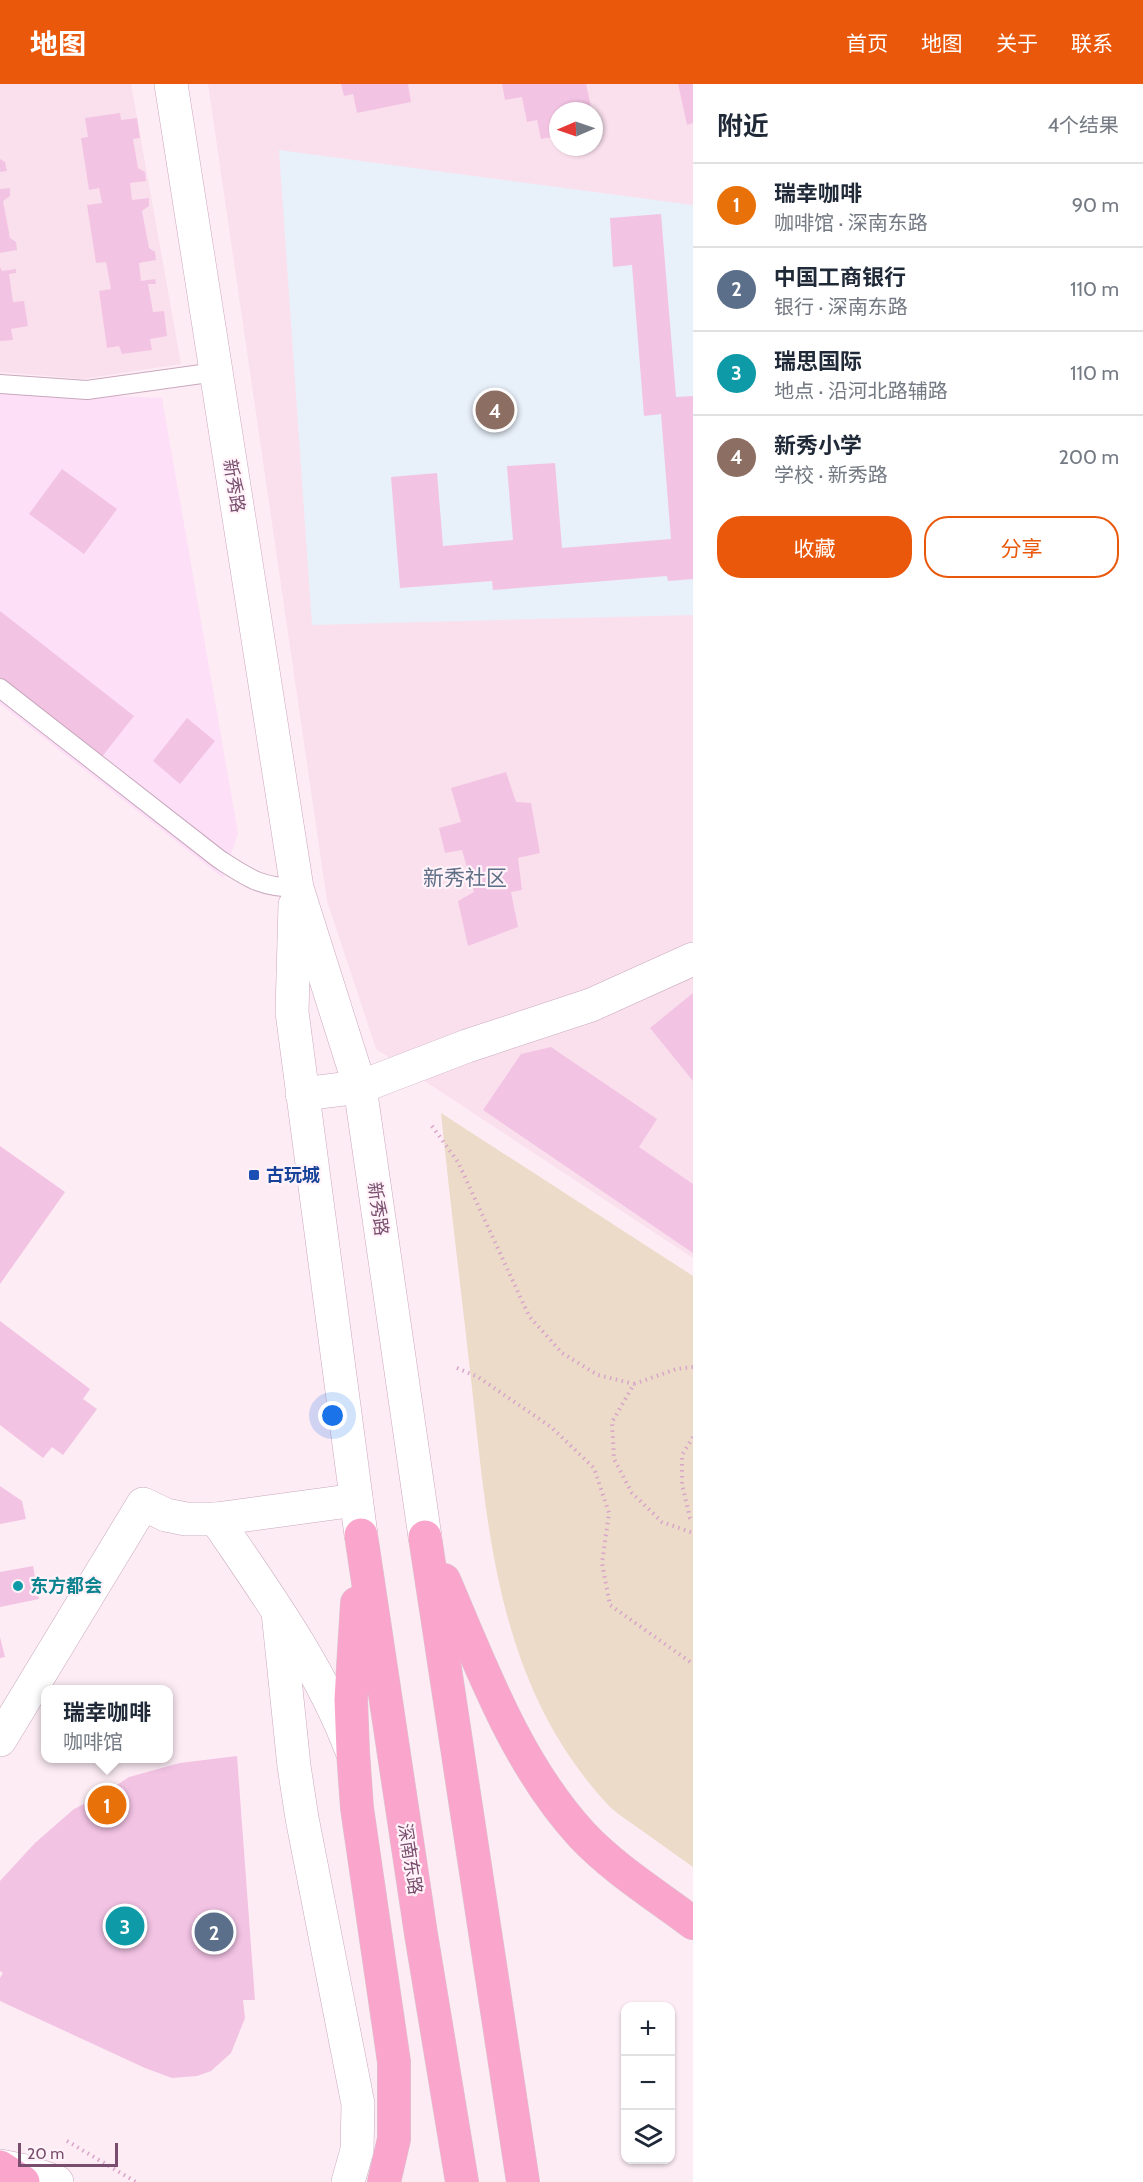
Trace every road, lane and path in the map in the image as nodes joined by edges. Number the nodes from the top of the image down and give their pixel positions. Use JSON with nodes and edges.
{"nodes":[{"id":1,"x":171,"y":84,"type":"edge"},
{"id":2,"x":216,"y":372,"type":"junction"},
{"id":3,"x":0,"y":384,"type":"edge"},
{"id":4,"x":0,"y":687,"type":"edge"},
{"id":5,"x":297,"y":888,"type":"junction"},
{"id":6,"x":693,"y":959,"type":"edge"},
{"id":7,"x":360,"y":1087,"type":"junction"},
{"id":8,"x":302,"y":1094,"type":"junction"},
{"id":9,"x":432,"y":1126,"type":"dead end"},
{"id":10,"x":693,"y":1367,"type":"edge"},
{"id":11,"x":457,"y":1368,"type":"dead end"},
{"id":12,"x":634,"y":1383,"type":"junction"},
{"id":13,"x":693,"y":1437,"type":"edge"},
{"id":14,"x":356,"y":1500,"type":"junction"},
{"id":15,"x":216,"y":1519,"type":"junction"},
{"id":16,"x":693,"y":1521,"type":"edge"},
{"id":17,"x":693,"y":1533,"type":"edge"},
{"id":18,"x":361,"y":1535,"type":"junction"},
{"id":19,"x":425,"y":1537,"type":"junction"},
{"id":20,"x":278,"y":1612,"type":"junction"},
{"id":21,"x":693,"y":1664,"type":"edge"},
{"id":22,"x":0,"y":1740,"type":"edge"},
{"id":23,"x":352,"y":1752,"type":"junction"},
{"id":24,"x":693,"y":1923,"type":"edge"},
{"id":25,"x":67,"y":2141,"type":"dead end"},
{"id":26,"x":0,"y":2166,"type":"edge"},
{"id":27,"x":23,"y":2182,"type":"edge"},
{"id":28,"x":57,"y":2182,"type":"edge"},
{"id":29,"x":136,"y":2182,"type":"edge"},
{"id":30,"x":348,"y":2182,"type":"edge"},
{"id":31,"x":384,"y":2182,"type":"edge"},
{"id":32,"x":462,"y":2182,"type":"edge"},
{"id":33,"x":524,"y":2182,"type":"edge"}],
"edges":[{"from":1,"to":2,"type":"main road","name":"新秀路"},
{"from":2,"to":3,"type":"lane"},
{"from":2,"to":5,"type":"main road","name":"新秀路"},
{"from":4,"to":5,"type":"lane"},
{"from":5,"to":7,"type":"main road","name":"新秀路"},
{"from":5,"to":8,"type":"main road","name":"新秀路"},
{"from":6,"to":7,"type":"main road"},
{"from":7,"to":8,"type":"main road"},
{"from":7,"to":19,"type":"main road","name":"新秀路"},
{"from":8,"to":14,"type":"main road","name":"新秀路"},
{"from":9,"to":12,"type":"path"},
{"from":10,"to":12,"type":"path"},
{"from":11,"to":21,"type":"path"},
{"from":12,"to":17,"type":"path"},
{"from":13,"to":16,"type":"path"},
{"from":14,"to":15,"type":"main road"},
{"from":14,"to":18,"type":"main road","name":"新秀路"},
{"from":15,"to":20,"type":"main road"},
{"from":15,"to":22,"type":"main road"},
{"from":18,"to":23,"type":"main road"},
{"from":18,"to":32,"type":"main road","name":"深南东路"},
{"from":19,"to":24,"type":"main road"},
{"from":19,"to":33,"type":"main road"},
{"from":20,"to":23,"type":"main road"},
{"from":20,"to":30,"type":"main road"},
{"from":23,"to":31,"type":"main road"},
{"from":25,"to":29,"type":"path"},
{"from":26,"to":27,"type":"main road"},
{"from":26,"to":28,"type":"main road"}]}
